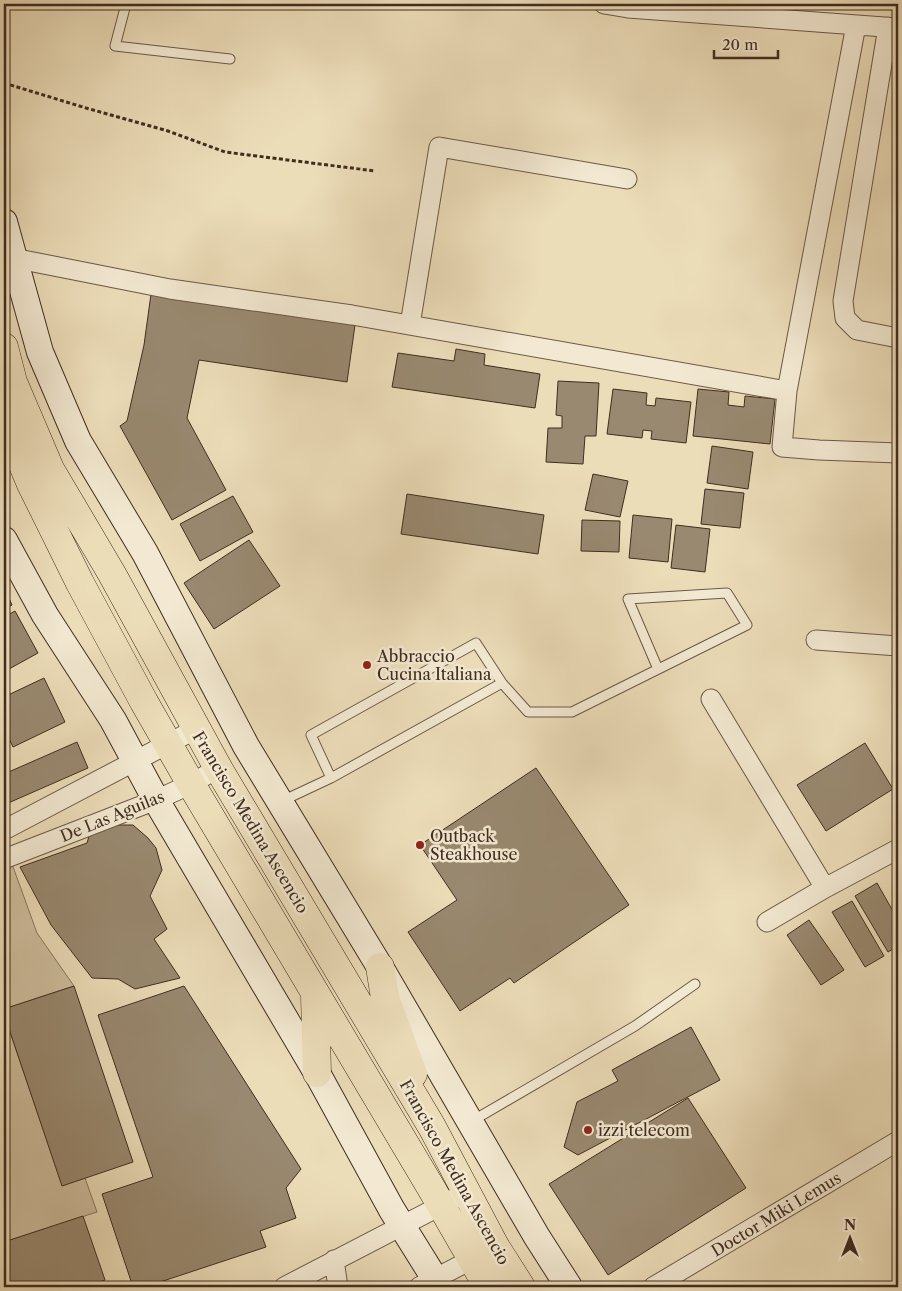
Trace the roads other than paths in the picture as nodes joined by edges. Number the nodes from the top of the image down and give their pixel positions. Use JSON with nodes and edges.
{"nodes":[{"id":1,"x":126,"y":4,"type":"edge"},
{"id":2,"x":604,"y":4,"type":"edge"},
{"id":3,"x":856,"y":25,"type":"junction"},
{"id":4,"x":893,"y":28,"type":"edge"},
{"id":5,"x":230,"y":59,"type":"dead end"},
{"id":6,"x":628,"y":179,"type":"dead end"},
{"id":7,"x":4,"y":222,"type":"edge"},
{"id":8,"x":14,"y":258,"type":"junction"},
{"id":9,"x":410,"y":324,"type":"junction"},
{"id":10,"x":898,"y":338,"type":"edge"},
{"id":11,"x":4,"y":347,"type":"edge"},
{"id":12,"x":787,"y":391,"type":"junction"},
{"id":13,"x":4,"y":420,"type":"edge"},
{"id":14,"x":898,"y":452,"type":"edge"},
{"id":15,"x":4,"y":540,"type":"edge"},
{"id":16,"x":816,"y":640,"type":"dead end"},
{"id":17,"x":898,"y":646,"type":"edge"},
{"id":18,"x":658,"y":669,"type":"junction"},
{"id":19,"x":502,"y":683,"type":"junction"},
{"id":20,"x":711,"y":699,"type":"dead end"},
{"id":21,"x":196,"y":729,"type":"junction"},
{"id":22,"x":168,"y":744,"type":"junction"},
{"id":23,"x":134,"y":762,"type":"junction"},
{"id":24,"x":218,"y":768,"type":"junction"},
{"id":25,"x":331,"y":778,"type":"junction"},
{"id":26,"x":191,"y":784,"type":"junction"},
{"id":27,"x":156,"y":800,"type":"junction"},
{"id":28,"x":280,"y":802,"type":"junction"},
{"id":29,"x":4,"y":830,"type":"edge"},
{"id":30,"x":898,"y":850,"type":"edge"},
{"id":31,"x":4,"y":859,"type":"edge"},
{"id":32,"x":826,"y":888,"type":"junction"},
{"id":33,"x":768,"y":922,"type":"dead end"},
{"id":34,"x":380,"y":966,"type":"junction"},
{"id":35,"x":696,"y":984,"type":"dead end"},
{"id":36,"x":315,"y":994,"type":"junction"},
{"id":37,"x":317,"y":1073,"type":"junction"},
{"id":38,"x":471,"y":1121,"type":"junction"},
{"id":39,"x":432,"y":1127,"type":"junction"},
{"id":40,"x":898,"y":1141,"type":"edge"},
{"id":41,"x":467,"y":1192,"type":"junction"},
{"id":42,"x":440,"y":1205,"type":"junction"},
{"id":43,"x":403,"y":1225,"type":"junction"},
{"id":44,"x":496,"y":1246,"type":"junction"},
{"id":45,"x":334,"y":1260,"type":"junction"},
{"id":46,"x":472,"y":1260,"type":"junction"},
{"id":47,"x":431,"y":1284,"type":"edge"},
{"id":48,"x":284,"y":1287,"type":"edge"},
{"id":49,"x":338,"y":1287,"type":"edge"},
{"id":50,"x":488,"y":1287,"type":"edge"},
{"id":51,"x":521,"y":1287,"type":"edge"},
{"id":52,"x":569,"y":1287,"type":"edge"},
{"id":53,"x":653,"y":1287,"type":"edge"}],
"edges":[{"from":1,"to":5,"type":"lane"},
{"from":2,"to":3,"type":"street"},
{"from":3,"to":4,"type":"street"},
{"from":3,"to":12,"type":"street"},
{"from":4,"to":10,"type":"street"},
{"from":6,"to":9,"type":"street"},
{"from":7,"to":8,"type":"main road"},
{"from":8,"to":9,"type":"street"},
{"from":8,"to":28,"type":"main road"},
{"from":9,"to":12,"type":"street"},
{"from":11,"to":21,"type":"highway","name":"Francisco Medina Ascencio"},
{"from":12,"to":14,"type":"street"},
{"from":13,"to":22,"type":"highway","name":"Francisco Medina Ascencio"},
{"from":15,"to":23,"type":"main road"},
{"from":16,"to":17,"type":"street"},
{"from":18,"to":18,"type":"lane"},
{"from":18,"to":19,"type":"lane"},
{"from":19,"to":25,"type":"lane"},
{"from":19,"to":25,"type":"lane"},
{"from":20,"to":32,"type":"street"},
{"from":21,"to":22,"type":"street","name":"De Las Aguilas"},
{"from":21,"to":24,"type":"highway","name":"Francisco Medina Ascencio"},
{"from":22,"to":23,"type":"street","name":"De Las Aguilas"},
{"from":22,"to":26,"type":"highway","name":"Francisco Medina Ascencio"},
{"from":23,"to":27,"type":"main road"},
{"from":23,"to":29,"type":"street","name":"De Las Aguilas"},
{"from":24,"to":26,"type":"street","name":"De Las Aguilas"},
{"from":24,"to":39,"type":"highway","name":"Francisco Medina Ascencio"},
{"from":25,"to":28,"type":"lane"},
{"from":26,"to":27,"type":"street","name":"De Las Aguilas"},
{"from":26,"to":36,"type":"highway","name":"Francisco Medina Ascencio"},
{"from":27,"to":31,"type":"street","name":"De Las Aguilas"},
{"from":27,"to":37,"type":"main road"},
{"from":28,"to":34,"type":"main road"},
{"from":30,"to":32,"type":"street"},
{"from":32,"to":33,"type":"street"},
{"from":34,"to":38,"type":"main road"},
{"from":34,"to":39,"type":"highway"},
{"from":35,"to":38,"type":"lane"},
{"from":36,"to":37,"type":"highway"},
{"from":36,"to":42,"type":"highway","name":"Francisco Medina Ascencio"},
{"from":37,"to":43,"type":"main road"},
{"from":38,"to":52,"type":"main road"},
{"from":39,"to":41,"type":"highway","name":"Francisco Medina Ascencio"},
{"from":40,"to":53,"type":"street","name":"Doctor Miki Lemus"},
{"from":41,"to":42,"type":"street"},
{"from":41,"to":44,"type":"highway","name":"Francisco Medina Ascencio"},
{"from":42,"to":43,"type":"street"},
{"from":42,"to":46,"type":"highway","name":"Francisco Medina Ascencio"},
{"from":43,"to":45,"type":"street"},
{"from":43,"to":47,"type":"main road"},
{"from":44,"to":46,"type":"street"},
{"from":44,"to":51,"type":"highway","name":"Francisco Medina Ascencio"},
{"from":45,"to":48,"type":"street"},
{"from":45,"to":49,"type":"street"},
{"from":46,"to":47,"type":"street"},
{"from":46,"to":50,"type":"highway","name":"Francisco Medina Ascencio"}]}
